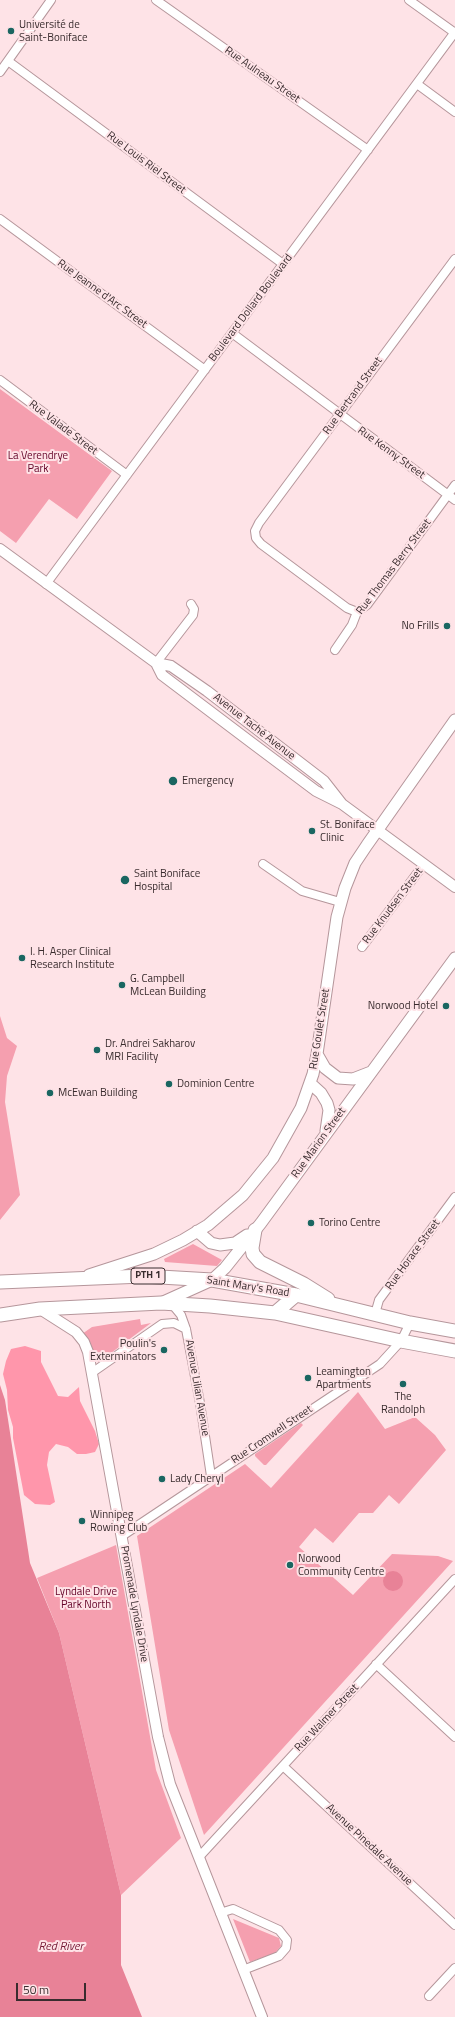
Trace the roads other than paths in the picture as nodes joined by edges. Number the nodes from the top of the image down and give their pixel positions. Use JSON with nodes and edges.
{"nodes":[{"id":1,"x":51,"y":0,"type":"edge"},
{"id":2,"x":156,"y":0,"type":"edge"},
{"id":3,"x":409,"y":0,"type":"edge"},
{"id":4,"x":455,"y":32,"type":"edge"},
{"id":5,"x":8,"y":61,"type":"junction"},
{"id":6,"x":0,"y":72,"type":"edge"},
{"id":7,"x":417,"y":84,"type":"junction"},
{"id":8,"x":455,"y":112,"type":"edge"},
{"id":9,"x":368,"y":150,"type":"junction"},
{"id":10,"x":0,"y":219,"type":"edge"},
{"id":11,"x":455,"y":259,"type":"edge"},
{"id":12,"x":283,"y":264,"type":"junction"},
{"id":13,"x":232,"y":333,"type":"junction"},
{"id":14,"x":205,"y":370,"type":"junction"},
{"id":15,"x":0,"y":380,"type":"edge"},
{"id":16,"x":340,"y":415,"type":"junction"},
{"id":17,"x":127,"y":475,"type":"junction"},
{"id":18,"x":455,"y":485,"type":"edge"},
{"id":19,"x":452,"y":498,"type":"edge"},
{"id":20,"x":0,"y":549,"type":"edge"},
{"id":21,"x":46,"y":584,"type":"junction"},
{"id":22,"x":191,"y":604,"type":"dead end"},
{"id":23,"x":357,"y":612,"type":"junction"},
{"id":24,"x":334,"y":650,"type":"dead end"},
{"id":25,"x":156,"y":663,"type":"junction"},
{"id":26,"x":455,"y":720,"type":"edge"},
{"id":27,"x":260,"y":732,"type":"junction"},
{"id":28,"x":252,"y":743,"type":"junction"},
{"id":29,"x":342,"y":804,"type":"junction"},
{"id":30,"x":377,"y":830,"type":"junction"},
{"id":31,"x":263,"y":864,"type":"dead end"},
{"id":32,"x":424,"y":864,"type":"junction"},
{"id":33,"x":455,"y":887,"type":"edge"},
{"id":34,"x":340,"y":902,"type":"junction"},
{"id":35,"x":362,"y":947,"type":"dead end"},
{"id":36,"x":455,"y":958,"type":"edge"},
{"id":37,"x":317,"y":1054,"type":"junction"},
{"id":38,"x":373,"y":1071,"type":"junction"},
{"id":39,"x":310,"y":1083,"type":"junction"},
{"id":40,"x":326,"y":1134,"type":"junction"},
{"id":41,"x":455,"y":1197,"type":"edge"},
{"id":42,"x":255,"y":1230,"type":"junction"},
{"id":43,"x":197,"y":1232,"type":"junction"},
{"id":44,"x":83,"y":1278,"type":"junction"},
{"id":45,"x":212,"y":1280,"type":"junction"},
{"id":46,"x":0,"y":1282,"type":"edge"},
{"id":47,"x":296,"y":1295,"type":"junction"},
{"id":48,"x":167,"y":1303,"type":"junction"},
{"id":49,"x":336,"y":1304,"type":"junction"},
{"id":50,"x":40,"y":1309,"type":"junction"},
{"id":51,"x":275,"y":1313,"type":"junction"},
{"id":52,"x":0,"y":1314,"type":"edge"},
{"id":53,"x":375,"y":1314,"type":"junction"},
{"id":54,"x":410,"y":1323,"type":"junction"},
{"id":55,"x":186,"y":1329,"type":"junction"},
{"id":56,"x":455,"y":1331,"type":"edge"},
{"id":57,"x":401,"y":1341,"type":"junction"},
{"id":58,"x":455,"y":1351,"type":"edge"},
{"id":59,"x":93,"y":1372,"type":"junction"},
{"id":60,"x":211,"y":1476,"type":"junction"},
{"id":61,"x":122,"y":1536,"type":"junction"},
{"id":62,"x":455,"y":1579,"type":"edge"},
{"id":63,"x":376,"y":1664,"type":"junction"},
{"id":64,"x":455,"y":1737,"type":"edge"},
{"id":65,"x":282,"y":1766,"type":"junction"},
{"id":66,"x":199,"y":1857,"type":"junction"},
{"id":67,"x":220,"y":1913,"type":"junction"},
{"id":68,"x":455,"y":1925,"type":"edge"},
{"id":69,"x":455,"y":1968,"type":"edge"},
{"id":70,"x":243,"y":1970,"type":"junction"},
{"id":71,"x":429,"y":1996,"type":"dead end"},
{"id":72,"x":262,"y":2017,"type":"edge"}],
"edges":[{"from":1,"to":5,"type":"street"},
{"from":2,"to":9,"type":"street","name":"Rue Aulneau Street"},
{"from":3,"to":4,"type":"street"},
{"from":4,"to":7,"type":"street","name":"Boulevard Dollard Boulevard"},
{"from":5,"to":6,"type":"street"},
{"from":5,"to":12,"type":"street","name":"Rue Louis Riel Street"},
{"from":7,"to":8,"type":"street"},
{"from":7,"to":9,"type":"street","name":"Boulevard Dollard Boulevard"},
{"from":9,"to":12,"type":"street","name":"Boulevard Dollard Boulevard"},
{"from":10,"to":14,"type":"street","name":"Rue Jeanne d'Arc Street"},
{"from":11,"to":16,"type":"street","name":"Rue Bertrand Street"},
{"from":12,"to":13,"type":"street","name":"Boulevard Dollard Boulevard"},
{"from":13,"to":14,"type":"street","name":"Boulevard Dollard Boulevard"},
{"from":13,"to":16,"type":"street","name":"Rue Kenny Street"},
{"from":14,"to":17,"type":"street","name":"Boulevard Dollard Boulevard"},
{"from":15,"to":17,"type":"street","name":"Rue Valade Street"},
{"from":16,"to":19,"type":"street","name":"Rue Kenny Street"},
{"from":16,"to":23,"type":"street","name":"Rue Bertrand Street"},
{"from":17,"to":21,"type":"street","name":"Boulevard Dollard Boulevard"},
{"from":18,"to":19,"type":"street","name":"Rue Thomas Berry Street"},
{"from":19,"to":23,"type":"street","name":"Rue Thomas Berry Street"},
{"from":20,"to":21,"type":"street","name":"Avenue Taché Avenue"},
{"from":21,"to":25,"type":"street","name":"Avenue Taché Avenue"},
{"from":22,"to":25,"type":"street"},
{"from":23,"to":24,"type":"street","name":"Rue Thomas Berry Street"},
{"from":25,"to":27,"type":"street","name":"Avenue Taché Avenue"},
{"from":25,"to":28,"type":"street","name":"Avenue Taché Avenue"},
{"from":26,"to":30,"type":"main road","name":"Rue Goulet Street"},
{"from":27,"to":28,"type":"street"},
{"from":27,"to":29,"type":"street","name":"Avenue Taché Avenue"},
{"from":28,"to":29,"type":"street","name":"Avenue Taché Avenue"},
{"from":29,"to":30,"type":"street","name":"Avenue Taché Avenue"},
{"from":30,"to":32,"type":"street","name":"Avenue Taché Avenue"},
{"from":30,"to":34,"type":"main road","name":"Rue Goulet Street"},
{"from":31,"to":34,"type":"street"},
{"from":32,"to":33,"type":"street","name":"Avenue Taché Avenue"},
{"from":32,"to":35,"type":"street","name":"Rue Knudsen Street"},
{"from":34,"to":37,"type":"main road","name":"Rue Goulet Street"},
{"from":36,"to":38,"type":"main road","name":"Rue Marion Street"},
{"from":37,"to":38,"type":"main road"},
{"from":37,"to":39,"type":"main road","name":"Rue Goulet Street"},
{"from":38,"to":40,"type":"main road","name":"Rue Marion Street"},
{"from":39,"to":40,"type":"main road"},
{"from":39,"to":43,"type":"main road","name":"Rue Goulet Street"},
{"from":40,"to":42,"type":"main road","name":"Rue Marion Street"},
{"from":41,"to":53,"type":"street","name":"Rue Horace Street"},
{"from":42,"to":43,"type":"main road"},
{"from":42,"to":45,"type":"main road","name":"Rue Marion Street"},
{"from":42,"to":49,"type":"highway"},
{"from":43,"to":44,"type":"main road","name":"Rue Goulet Street"},
{"from":44,"to":45,"type":"highway","name":"Saint Mary's Road","number":"PTH 1"},
{"from":44,"to":46,"type":"highway","name":"Saint Mary's Road","number":"PTH 1"},
{"from":45,"to":47,"type":"highway","name":"Saint Mary's Road","number":"PTH 1"},
{"from":45,"to":48,"type":"main road","name":"Rue Marion Street"},
{"from":47,"to":49,"type":"highway","name":"Saint Mary's Road","number":"PTH 1"},
{"from":47,"to":51,"type":"highway"},
{"from":48,"to":50,"type":"highway","name":"Saint Mary's Road"},
{"from":48,"to":51,"type":"highway","name":"Saint Mary's Road"},
{"from":48,"to":55,"type":"street","name":"Avenue Lilian Avenue"},
{"from":49,"to":53,"type":"highway","name":"Saint Mary's Road","number":"PTH 1"},
{"from":50,"to":52,"type":"highway","name":"Saint Mary's Road"},
{"from":50,"to":59,"type":"street","name":"Promenade Lyndale Drive"},
{"from":51,"to":57,"type":"highway","name":"Saint Mary's Road"},
{"from":53,"to":54,"type":"highway","name":"Saint Mary's Road","number":"PTH 1"},
{"from":54,"to":56,"type":"highway","name":"Saint Mary's Road","number":"PTH 1"},
{"from":54,"to":57,"type":"street","name":"Rue Cromwell Street"},
{"from":55,"to":59,"type":"street"},
{"from":55,"to":60,"type":"street","name":"Avenue Lilian Avenue"},
{"from":57,"to":58,"type":"highway","name":"Saint Mary's Road"},
{"from":57,"to":60,"type":"street","name":"Rue Cromwell Street"},
{"from":59,"to":61,"type":"street","name":"Promenade Lyndale Drive"},
{"from":60,"to":61,"type":"street","name":"Rue Cromwell Street"},
{"from":61,"to":66,"type":"street","name":"Promenade Lyndale Drive"},
{"from":62,"to":63,"type":"street","name":"Rue Walmer Street"},
{"from":63,"to":64,"type":"street"},
{"from":63,"to":65,"type":"street","name":"Rue Walmer Street"},
{"from":65,"to":66,"type":"street","name":"Rue Walmer Street"},
{"from":65,"to":68,"type":"street","name":"Avenue Pinedale Avenue"},
{"from":66,"to":67,"type":"street","name":"Promenade Lyndale Drive"},
{"from":67,"to":70,"type":"street","name":"Promenade Lyndale Drive"},
{"from":67,"to":70,"type":"street"},
{"from":69,"to":71,"type":"street"},
{"from":70,"to":72,"type":"street","name":"Promenade Lyndale Drive"}]}
